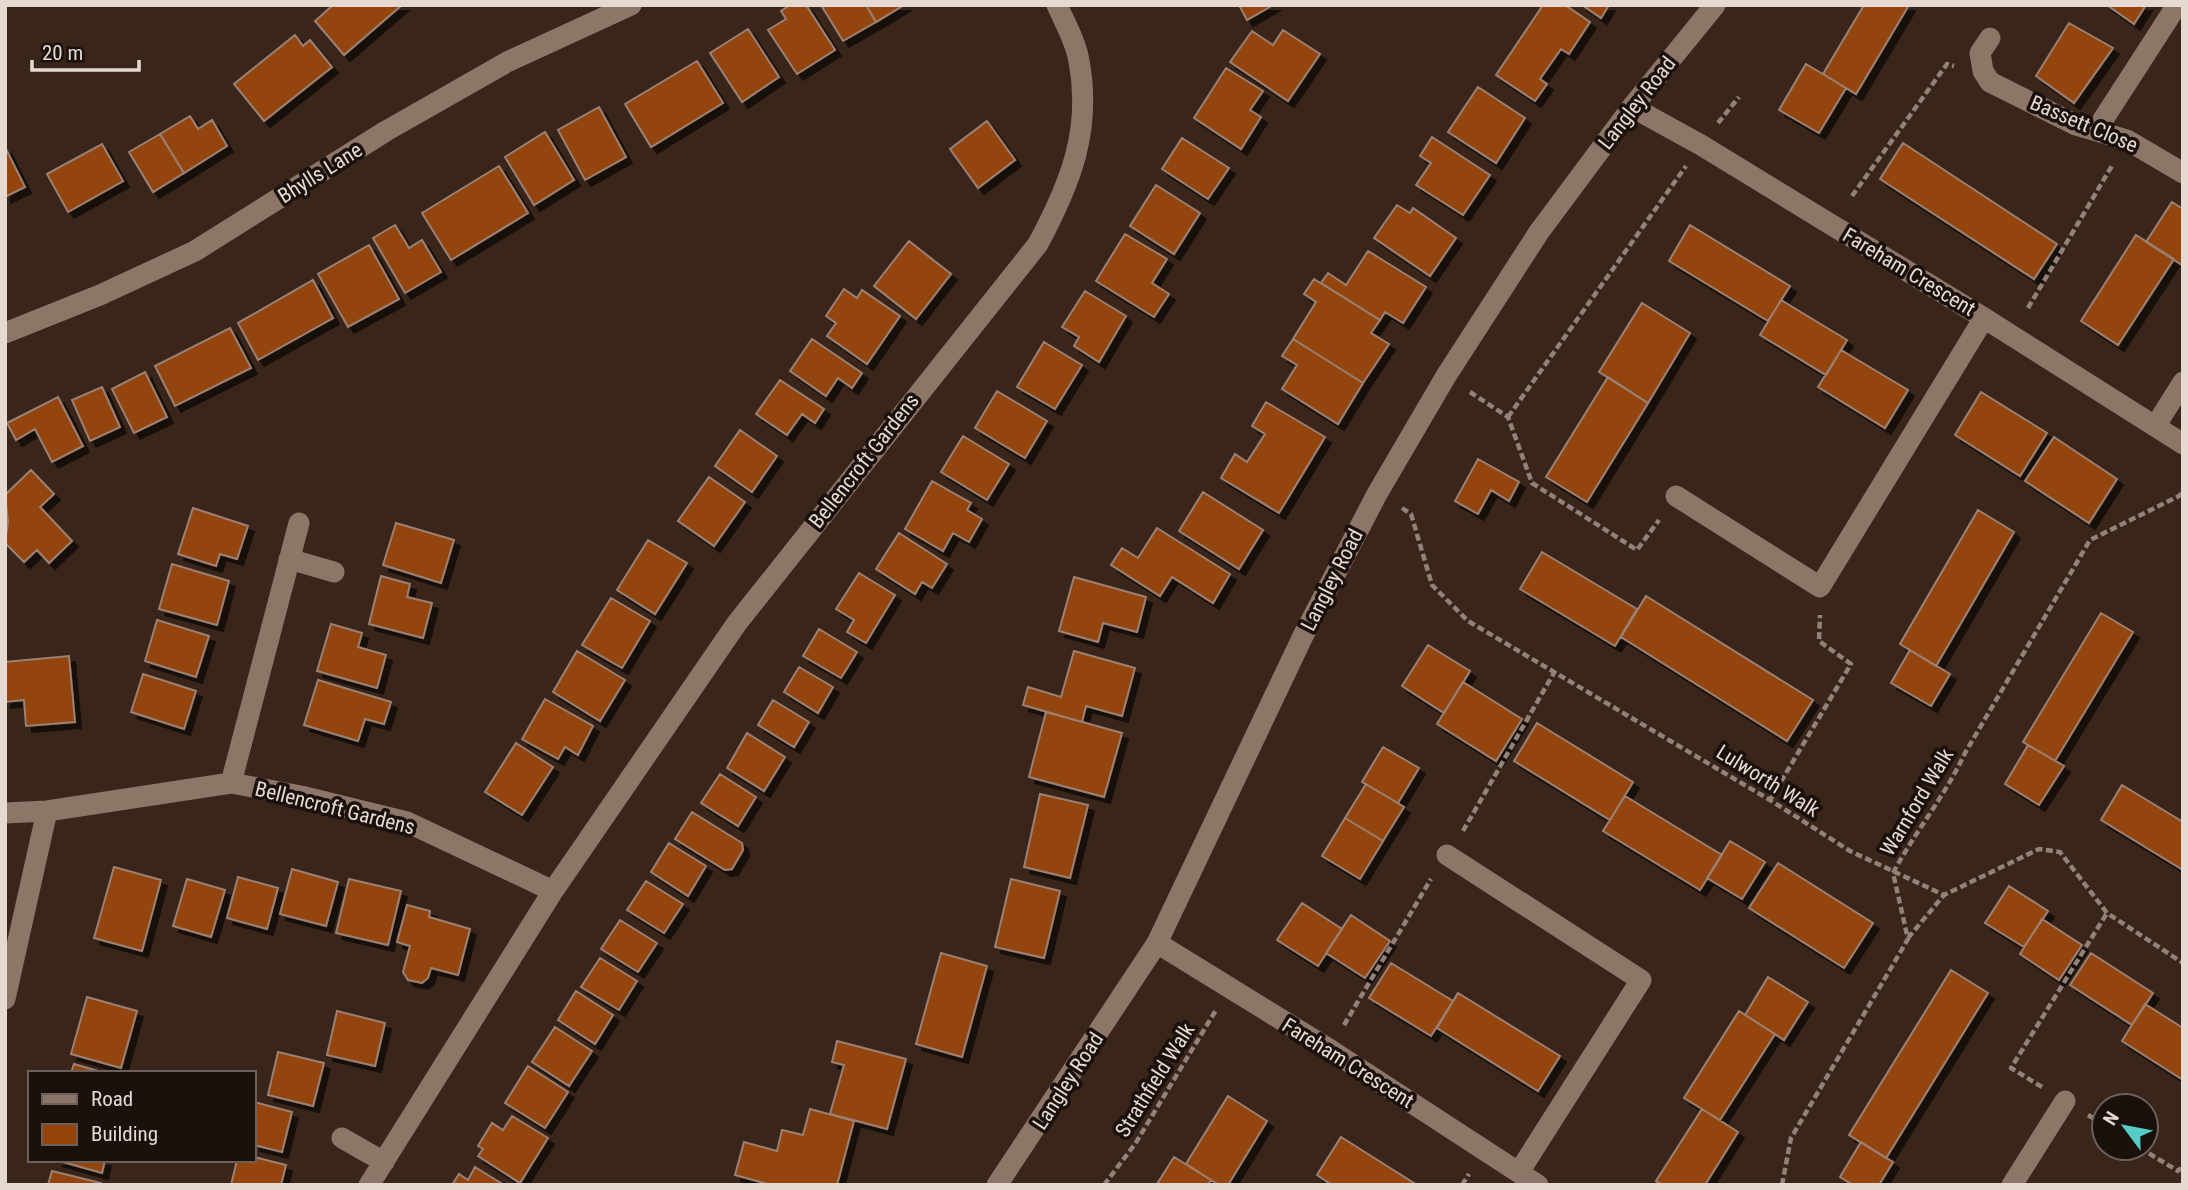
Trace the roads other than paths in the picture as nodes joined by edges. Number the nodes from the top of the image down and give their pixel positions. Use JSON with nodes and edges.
{"nodes":[{"id":1,"x":631,"y":5,"type":"edge"},
{"id":2,"x":1057,"y":5,"type":"edge"},
{"id":3,"x":1715,"y":5,"type":"edge"},
{"id":4,"x":2177,"y":5,"type":"edge"},
{"id":5,"x":1990,"y":38,"type":"dead end"},
{"id":6,"x":1632,"y":107,"type":"junction"},
{"id":7,"x":2097,"y":129,"type":"junction"},
{"id":8,"x":2183,"y":173,"type":"edge"},
{"id":9,"x":1984,"y":318,"type":"junction"},
{"id":10,"x":5,"y":332,"type":"edge"},
{"id":11,"x":2183,"y":382,"type":"edge"},
{"id":12,"x":2156,"y":425,"type":"junction"},
{"id":13,"x":2183,"y":444,"type":"edge"},
{"id":14,"x":1676,"y":496,"type":"road end"},
{"id":15,"x":299,"y":523,"type":"dead end"},
{"id":16,"x":289,"y":559,"type":"junction"},
{"id":17,"x":334,"y":572,"type":"dead end"},
{"id":18,"x":231,"y":783,"type":"junction"},
{"id":19,"x":47,"y":811,"type":"junction"},
{"id":20,"x":5,"y":813,"type":"edge"},
{"id":21,"x":1447,"y":855,"type":"dead end"},
{"id":22,"x":553,"y":891,"type":"junction"},
{"id":23,"x":1157,"y":943,"type":"junction"},
{"id":24,"x":5,"y":999,"type":"edge"},
{"id":25,"x":2065,"y":1101,"type":"road end"},
{"id":26,"x":342,"y":1138,"type":"dead end"},
{"id":27,"x":384,"y":1161,"type":"junction"},
{"id":28,"x":1519,"y":1172,"type":"junction"},
{"id":29,"x":369,"y":1185,"type":"edge"},
{"id":30,"x":997,"y":1185,"type":"edge"},
{"id":31,"x":1538,"y":1185,"type":"edge"},
{"id":32,"x":2012,"y":1185,"type":"edge"}],
"edges":[{"from":1,"to":10,"type":"street","name":"Bhylls Lane"},
{"from":2,"to":22,"type":"street","name":"Bellencroft Gardens"},
{"from":3,"to":6,"type":"street","name":"Langley Road"},
{"from":4,"to":7,"type":"street"},
{"from":5,"to":7,"type":"street","name":"Bassett Close"},
{"from":6,"to":9,"type":"street","name":"Fareham Crescent"},
{"from":6,"to":23,"type":"street","name":"Langley Road"},
{"from":7,"to":8,"type":"street","name":"Bassett Close"},
{"from":9,"to":12,"type":"street","name":"Fareham Crescent"},
{"from":9,"to":14,"type":"street"},
{"from":11,"to":12,"type":"street"},
{"from":12,"to":13,"type":"street","name":"Fareham Crescent"},
{"from":15,"to":16,"type":"street","name":"Bellencroft Gardens"},
{"from":16,"to":17,"type":"street"},
{"from":16,"to":18,"type":"street","name":"Bellencroft Gardens"},
{"from":18,"to":19,"type":"street","name":"Bellencroft Gardens"},
{"from":18,"to":22,"type":"street","name":"Bellencroft Gardens"},
{"from":19,"to":20,"type":"street","name":"Bellencroft Gardens"},
{"from":19,"to":24,"type":"street"},
{"from":21,"to":28,"type":"street"},
{"from":22,"to":27,"type":"street","name":"Bellencroft Gardens"},
{"from":23,"to":28,"type":"street","name":"Fareham Crescent"},
{"from":23,"to":30,"type":"street","name":"Langley Road"},
{"from":25,"to":32,"type":"street"},
{"from":26,"to":27,"type":"street"},
{"from":27,"to":29,"type":"street","name":"Bellencroft Gardens"},
{"from":28,"to":31,"type":"street","name":"Fareham Crescent"}]}
